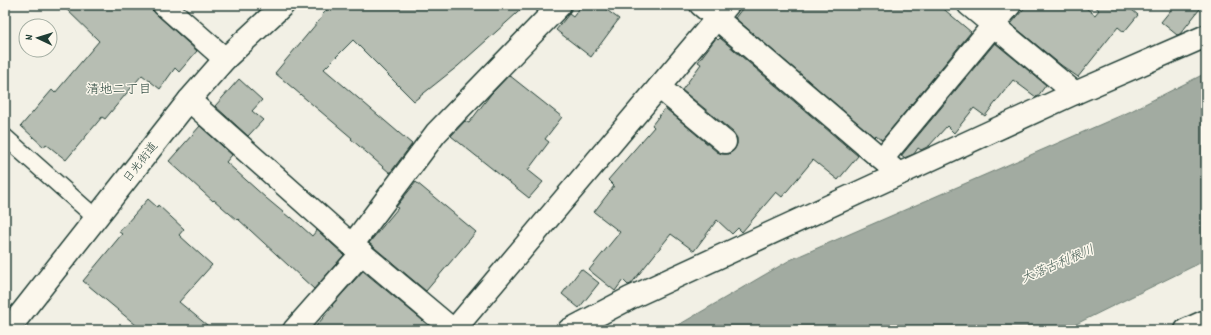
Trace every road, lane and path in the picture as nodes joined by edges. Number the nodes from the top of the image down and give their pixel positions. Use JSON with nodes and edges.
{"nodes":[{"id":1,"x":164,"y":5,"type":"edge"},
{"id":2,"x":283,"y":5,"type":"edge"},
{"id":3,"x":560,"y":5,"type":"edge"},
{"id":4,"x":969,"y":5,"type":"edge"},
{"id":5,"x":1010,"y":5,"type":"edge"},
{"id":6,"x":715,"y":9,"type":"edge"},
{"id":7,"x":993,"y":26,"type":"junction"},
{"id":8,"x":1206,"y":36,"type":"edge"},
{"id":9,"x":225,"y":59,"type":"junction"},
{"id":10,"x":659,"y":87,"type":"junction"},
{"id":11,"x":1075,"y":93,"type":"junction"},
{"id":12,"x":189,"y":100,"type":"junction"},
{"id":13,"x":5,"y":137,"type":"edge"},
{"id":14,"x":726,"y":142,"type":"dead end"},
{"id":15,"x":882,"y":159,"type":"junction"},
{"id":16,"x":899,"y":174,"type":"junction"},
{"id":17,"x":96,"y":218,"type":"junction"},
{"id":18,"x":357,"y":249,"type":"junction"},
{"id":19,"x":1206,"y":321,"type":"edge"},
{"id":20,"x":8,"y":330,"type":"edge"},
{"id":21,"x":294,"y":330,"type":"edge"},
{"id":22,"x":454,"y":330,"type":"edge"},
{"id":23,"x":569,"y":330,"type":"edge"},
{"id":24,"x":1186,"y":330,"type":"edge"}],
"edges":[{"from":1,"to":9,"type":"street"},
{"from":2,"to":9,"type":"street","name":"日光街道"},
{"from":3,"to":18,"type":"street"},
{"from":4,"to":7,"type":"street"},
{"from":5,"to":7,"type":"street"},
{"from":6,"to":10,"type":"street"},
{"from":6,"to":15,"type":"street"},
{"from":7,"to":11,"type":"street"},
{"from":7,"to":15,"type":"street"},
{"from":8,"to":11,"type":"street"},
{"from":9,"to":12,"type":"street","name":"日光街道"},
{"from":10,"to":14,"type":"street"},
{"from":10,"to":22,"type":"street"},
{"from":11,"to":16,"type":"street"},
{"from":12,"to":17,"type":"street","name":"日光街道"},
{"from":12,"to":18,"type":"street"},
{"from":13,"to":17,"type":"lane"},
{"from":15,"to":16,"type":"street"},
{"from":16,"to":23,"type":"street"},
{"from":17,"to":20,"type":"street","name":"日光街道"},
{"from":18,"to":21,"type":"street"},
{"from":18,"to":22,"type":"street"},
{"from":19,"to":24,"type":"street"}]}
